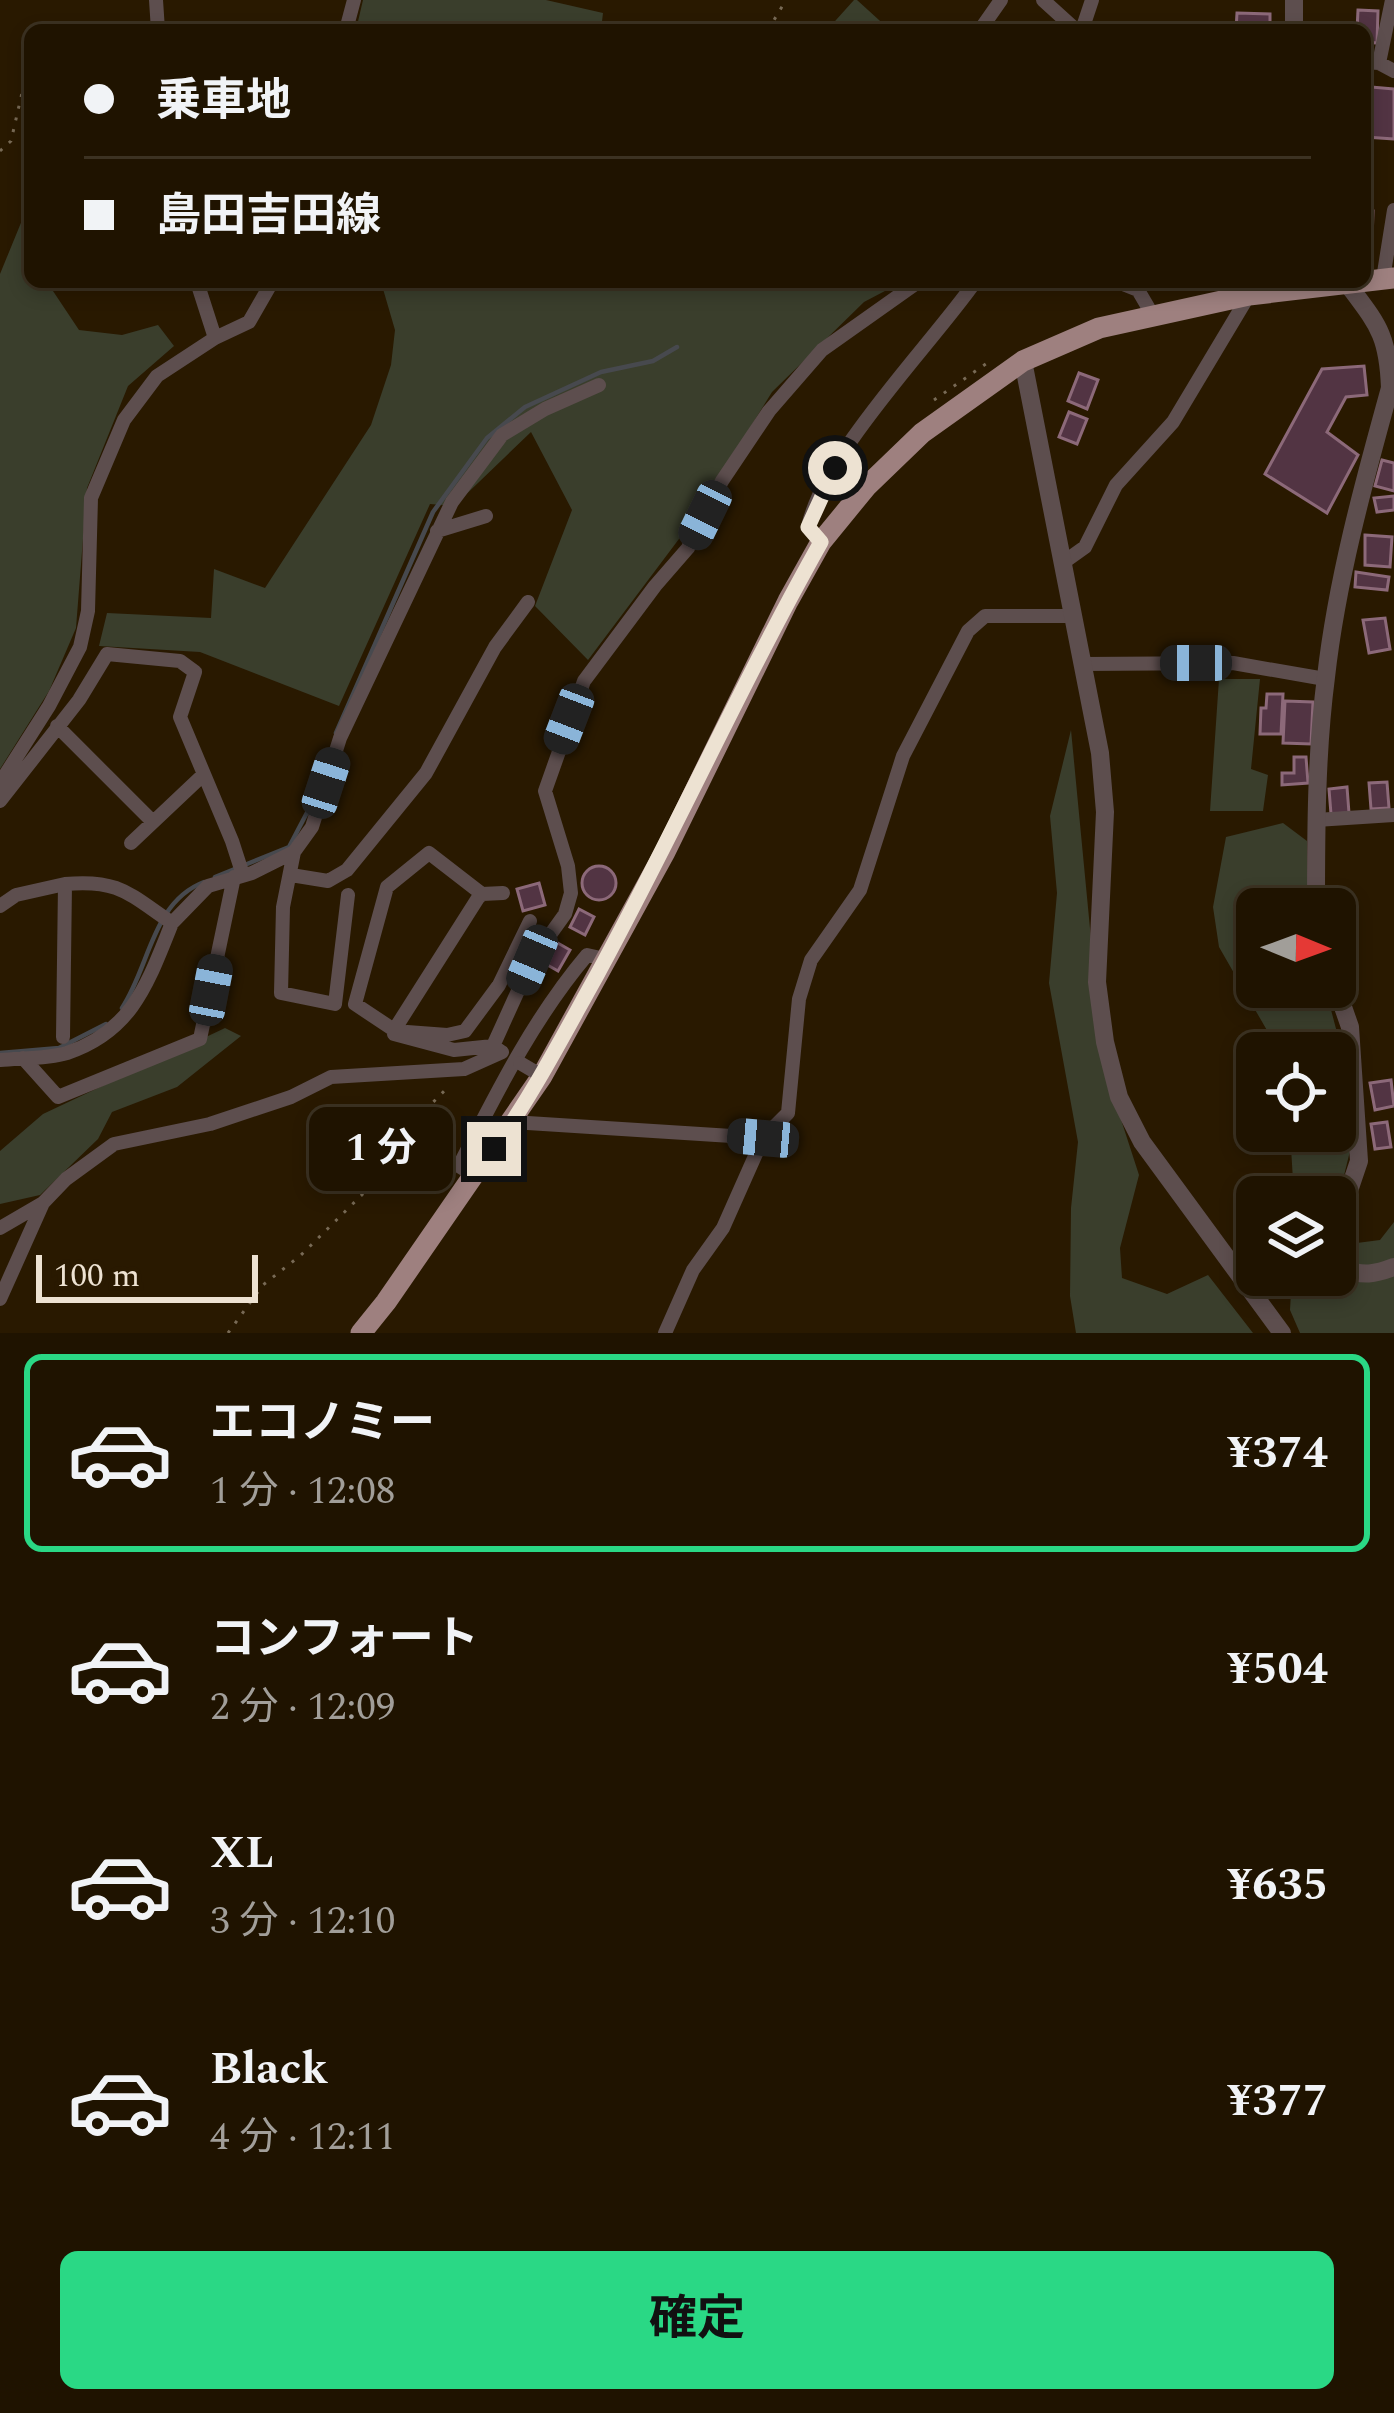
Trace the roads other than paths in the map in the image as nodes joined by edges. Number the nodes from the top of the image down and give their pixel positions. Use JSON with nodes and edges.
{"nodes":[{"id":1,"x":1043,"y":0,"type":"edge"},
{"id":2,"x":1392,"y":0,"type":"edge"},
{"id":3,"x":1072,"y":24,"type":"edge"},
{"id":4,"x":1372,"y":62,"type":"edge"},
{"id":5,"x":1394,"y":71,"type":"edge"},
{"id":6,"x":1394,"y":210,"type":"edge"},
{"id":7,"x":1389,"y":279,"type":"edge"},
{"id":8,"x":199,"y":288,"type":"edge"},
{"id":9,"x":269,"y":288,"type":"edge"},
{"id":10,"x":910,"y":288,"type":"edge"},
{"id":11,"x":970,"y":288,"type":"edge"},
{"id":12,"x":1133,"y":288,"type":"edge"},
{"id":13,"x":1311,"y":288,"type":"edge"},
{"id":14,"x":1350,"y":288,"type":"edge"},
{"id":15,"x":1249,"y":295,"type":"junction"},
{"id":16,"x":1152,"y":314,"type":"junction"},
{"id":17,"x":214,"y":338,"type":"junction"},
{"id":18,"x":1023,"y":361,"type":"junction"},
{"id":19,"x":599,"y":385,"type":"dead end"},
{"id":20,"x":1384,"y":447,"type":"edge"},
{"id":21,"x":486,"y":516,"type":"dead end"},
{"id":22,"x":437,"y":531,"type":"junction"},
{"id":23,"x":821,"y":542,"type":"junction"},
{"id":24,"x":1064,"y":562,"type":"junction"},
{"id":25,"x":528,"y":602,"type":"dead end"},
{"id":26,"x":1073,"y":616,"type":"junction"},
{"id":27,"x":1082,"y":664,"type":"junction"},
{"id":28,"x":1325,"y":679,"type":"junction"},
{"id":29,"x":57,"y":726,"type":"junction"},
{"id":30,"x":202,"y":776,"type":"junction"},
{"id":31,"x":0,"y":783,"type":"edge"},
{"id":32,"x":0,"y":802,"type":"edge"},
{"id":33,"x":1394,"y":815,"type":"edge"},
{"id":34,"x":1316,"y":820,"type":"junction"},
{"id":35,"x":152,"y":822,"type":"junction"},
{"id":36,"x":131,"y":843,"type":"dead end"},
{"id":37,"x":294,"y":852,"type":"junction"},
{"id":38,"x":291,"y":875,"type":"junction"},
{"id":39,"x":240,"y":876,"type":"junction"},
{"id":40,"x":64,"y":884,"type":"junction"},
{"id":41,"x":1316,"y":888,"type":"edge"},
{"id":42,"x":503,"y":892,"type":"dead end"},
{"id":43,"x":482,"y":894,"type":"junction"},
{"id":44,"x":348,"y":895,"type":"dead end"},
{"id":45,"x":0,"y":907,"type":"edge"},
{"id":46,"x":530,"y":921,"type":"dead end"},
{"id":47,"x":171,"y":923,"type":"junction"},
{"id":48,"x":605,"y":959,"type":"junction"},
{"id":49,"x":334,"y":1004,"type":"junction"},
{"id":50,"x":1343,"y":1008,"type":"edge"},
{"id":51,"x":398,"y":1034,"type":"junction"},
{"id":52,"x":63,"y":1037,"type":"dead end"},
{"id":53,"x":507,"y":1055,"type":"junction"},
{"id":54,"x":23,"y":1058,"type":"junction"},
{"id":55,"x":0,"y":1060,"type":"edge"},
{"id":56,"x":539,"y":1074,"type":"junction"},
{"id":57,"x":512,"y":1122,"type":"junction"},
{"id":58,"x":763,"y":1138,"type":"junction"},
{"id":59,"x":475,"y":1176,"type":"junction"},
{"id":60,"x":1354,"y":1176,"type":"edge"},
{"id":61,"x":44,"y":1203,"type":"junction"},
{"id":62,"x":0,"y":1228,"type":"edge"},
{"id":63,"x":1394,"y":1268,"type":"edge"},
{"id":64,"x":1356,"y":1273,"type":"edge"},
{"id":65,"x":0,"y":1300,"type":"edge"},
{"id":66,"x":361,"y":1333,"type":"edge"},
{"id":67,"x":665,"y":1333,"type":"edge"},
{"id":68,"x":1282,"y":1333,"type":"edge"}],
"edges":[{"from":1,"to":3,"type":"street"},
{"from":2,"to":4,"type":"street"},
{"from":4,"to":5,"type":"street"},
{"from":6,"to":7,"type":"street"},
{"from":8,"to":17,"type":"street"},
{"from":9,"to":17,"type":"street"},
{"from":10,"to":53,"type":"street"},
{"from":11,"to":23,"type":"street"},
{"from":12,"to":16,"type":"street"},
{"from":13,"to":15,"type":"main road"},
{"from":14,"to":20,"type":"street"},
{"from":15,"to":16,"type":"main road"},
{"from":15,"to":24,"type":"street"},
{"from":16,"to":18,"type":"main road"},
{"from":17,"to":31,"type":"street"},
{"from":18,"to":23,"type":"main road"},
{"from":18,"to":24,"type":"street"},
{"from":19,"to":22,"type":"street"},
{"from":20,"to":28,"type":"street"},
{"from":21,"to":22,"type":"street"},
{"from":22,"to":37,"type":"street"},
{"from":23,"to":48,"type":"main road"},
{"from":24,"to":26,"type":"street"},
{"from":25,"to":38,"type":"street"},
{"from":26,"to":27,"type":"street"},
{"from":26,"to":58,"type":"street"},
{"from":27,"to":28,"type":"street"},
{"from":27,"to":68,"type":"street"},
{"from":28,"to":34,"type":"street"},
{"from":29,"to":30,"type":"street"},
{"from":29,"to":32,"type":"street"},
{"from":29,"to":35,"type":"street"},
{"from":30,"to":35,"type":"street"},
{"from":30,"to":39,"type":"street"},
{"from":33,"to":34,"type":"street"},
{"from":34,"to":41,"type":"street"},
{"from":35,"to":36,"type":"street"},
{"from":37,"to":38,"type":"street"},
{"from":37,"to":39,"type":"street"},
{"from":38,"to":49,"type":"street"},
{"from":39,"to":47,"type":"street"},
{"from":39,"to":54,"type":"street"},
{"from":40,"to":45,"type":"street"},
{"from":40,"to":47,"type":"street"},
{"from":40,"to":52,"type":"street"},
{"from":42,"to":43,"type":"street"},
{"from":43,"to":51,"type":"street"},
{"from":43,"to":51,"type":"street"},
{"from":44,"to":49,"type":"street"},
{"from":46,"to":51,"type":"street"},
{"from":47,"to":54,"type":"street"},
{"from":48,"to":53,"type":"street"},
{"from":48,"to":56,"type":"main road"},
{"from":49,"to":51,"type":"street"},
{"from":50,"to":60,"type":"street"},
{"from":51,"to":53,"type":"street"},
{"from":53,"to":56,"type":"street","bridge":true},
{"from":53,"to":59,"type":"street"},
{"from":53,"to":61,"type":"street"},
{"from":54,"to":55,"type":"street"},
{"from":56,"to":57,"type":"main road"},
{"from":57,"to":58,"type":"street"},
{"from":57,"to":59,"type":"main road"},
{"from":58,"to":67,"type":"street"},
{"from":59,"to":66,"type":"main road"},
{"from":61,"to":62,"type":"street"},
{"from":61,"to":65,"type":"street"},
{"from":63,"to":64,"type":"street"}]}
